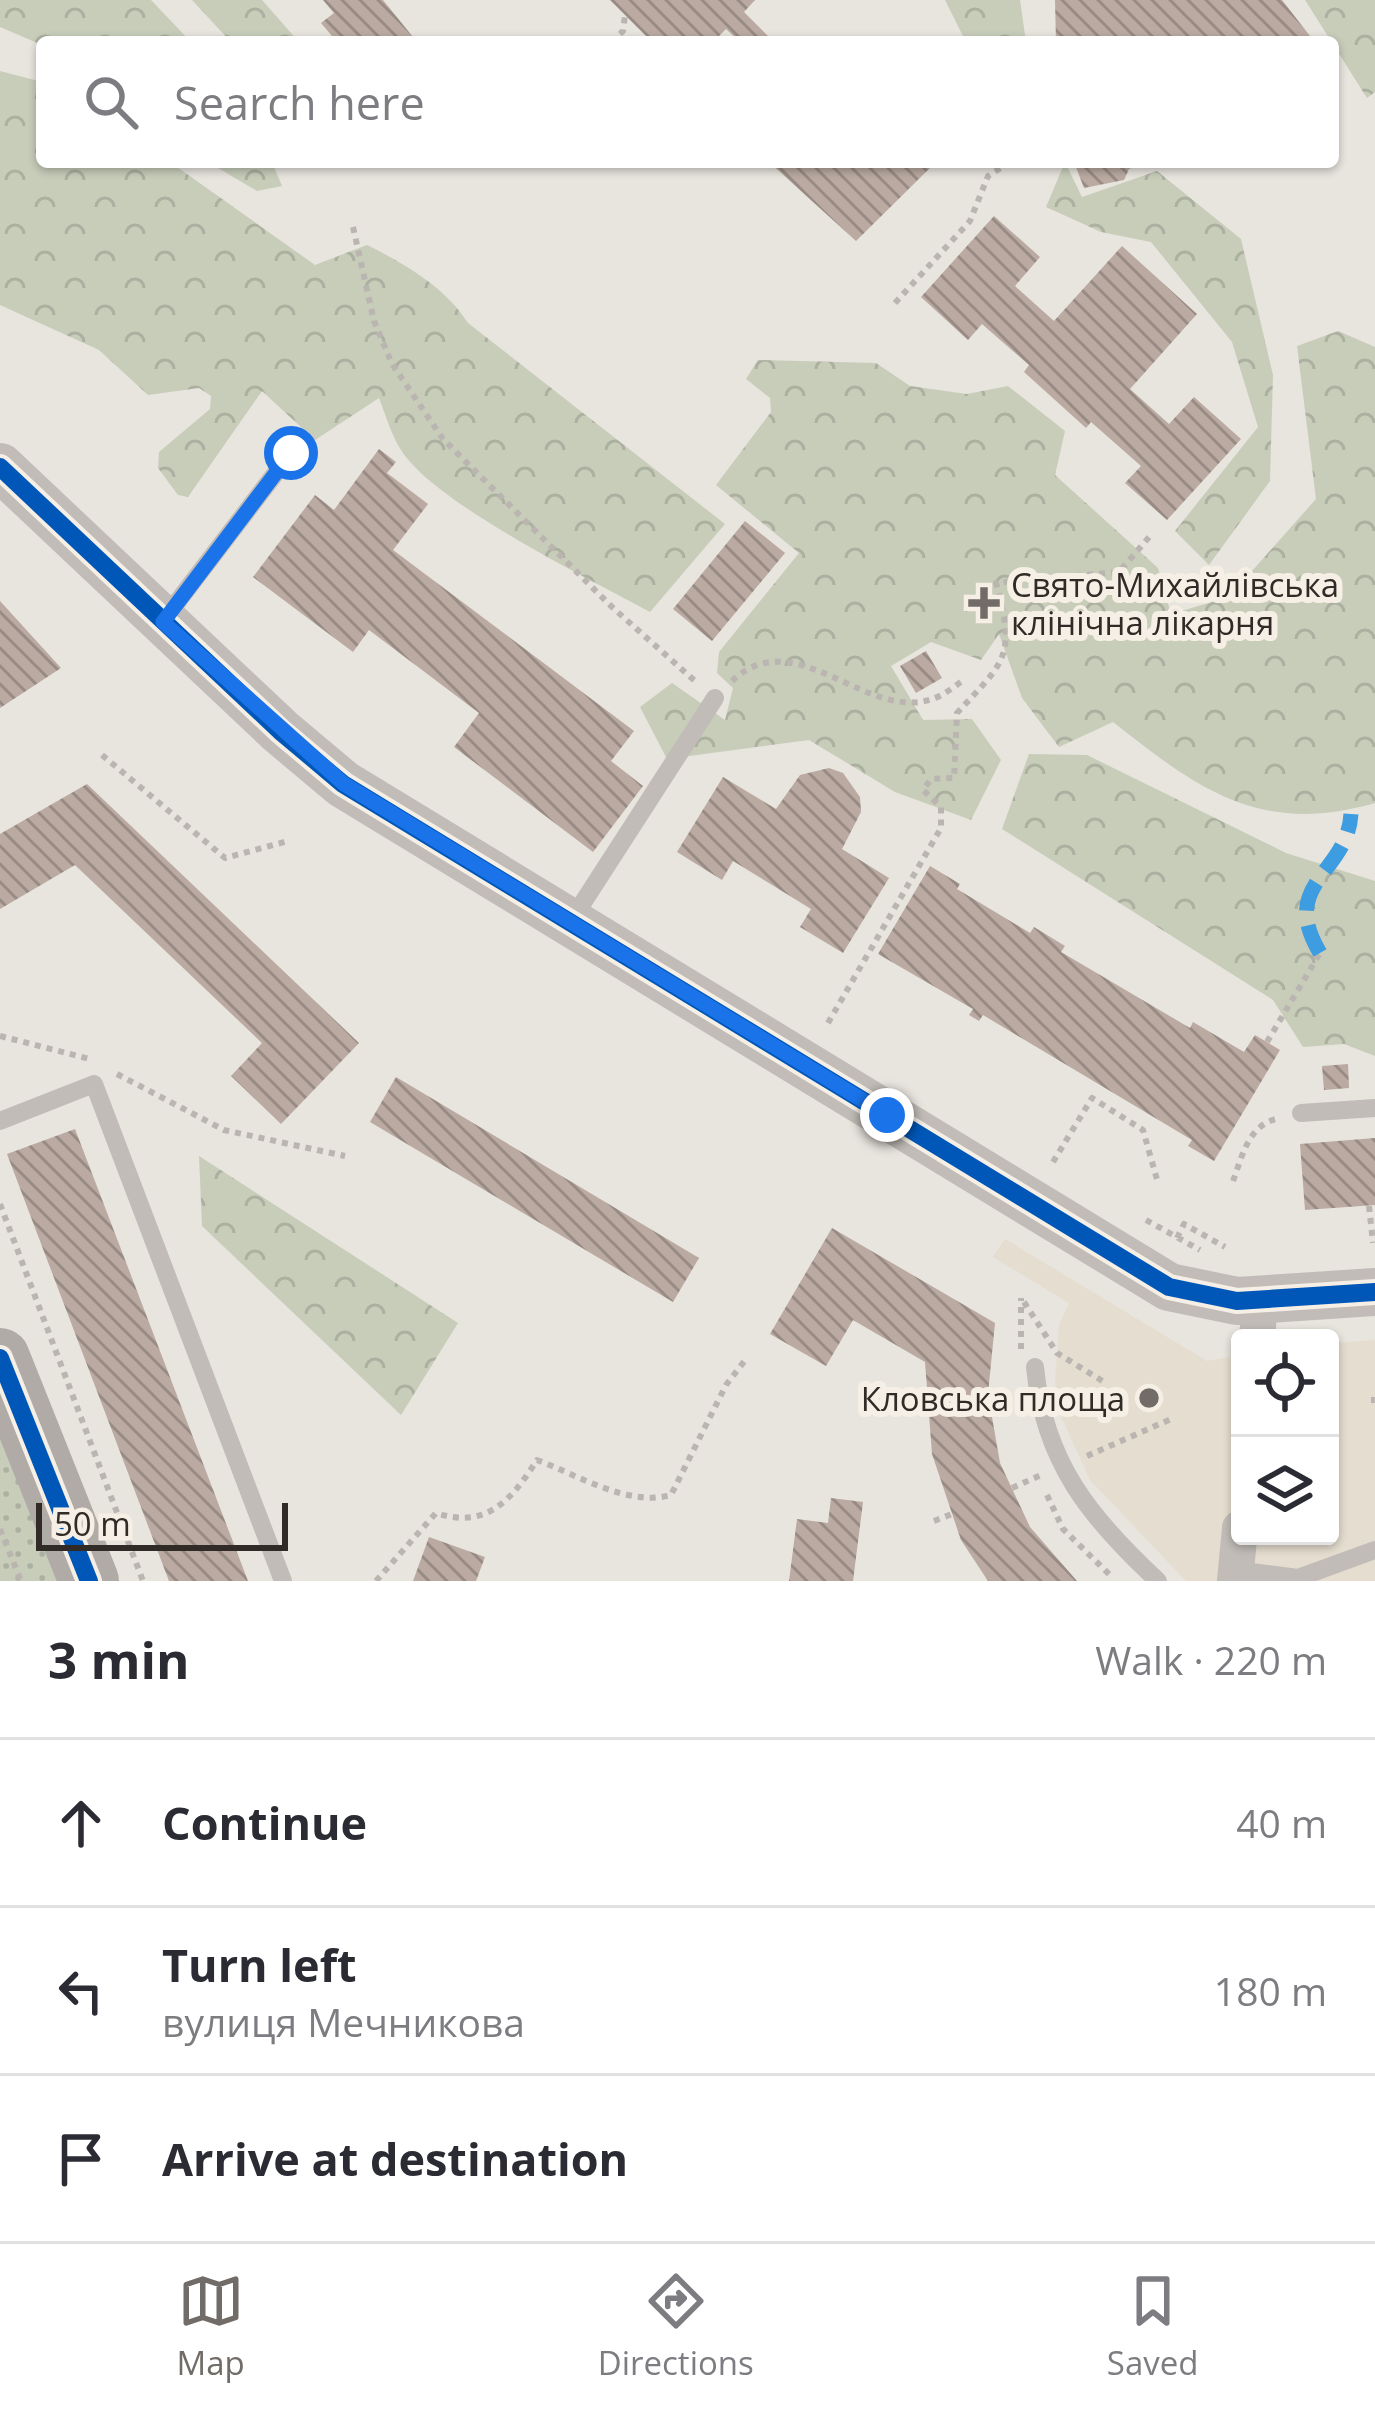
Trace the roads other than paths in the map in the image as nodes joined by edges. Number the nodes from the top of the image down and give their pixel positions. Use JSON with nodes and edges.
{"nodes":[{"id":1,"x":291,"y":453,"type":"dead end"},
{"id":2,"x":0,"y":467,"type":"edge"},
{"id":3,"x":163,"y":622,"type":"junction"},
{"id":4,"x":715,"y":698,"type":"road end"},
{"id":5,"x":569,"y":924,"type":"junction"},
{"id":6,"x":1375,"y":1108,"type":"edge"},
{"id":7,"x":1301,"y":1113,"type":"road end"},
{"id":8,"x":0,"y":1121,"type":"edge"},
{"id":9,"x":1375,"y":1292,"type":"edge"},
{"id":10,"x":1258,"y":1320,"type":"edge"},
{"id":11,"x":0,"y":1358,"type":"edge"},
{"id":12,"x":1035,"y":1367,"type":"dead end"},
{"id":13,"x":1239,"y":1545,"type":"edge"},
{"id":14,"x":1375,"y":1550,"type":"edge"},
{"id":15,"x":1236,"y":1575,"type":"edge"},
{"id":16,"x":89,"y":1581,"type":"edge"},
{"id":17,"x":283,"y":1581,"type":"edge"},
{"id":18,"x":1158,"y":1581,"type":"edge"}],
"edges":[{"from":1,"to":3,"type":"lane"},
{"from":2,"to":3,"type":"street"},
{"from":3,"to":5,"type":"street"},
{"from":4,"to":5,"type":"lane"},
{"from":5,"to":10,"type":"street"},
{"from":6,"to":7,"type":"lane"},
{"from":8,"to":17,"type":"lane"},
{"from":9,"to":10,"type":"street"},
{"from":11,"to":16,"type":"main road"},
{"from":12,"to":18,"type":"lane"},
{"from":13,"to":15,"type":"street"},
{"from":14,"to":15,"type":"lane"}]}
